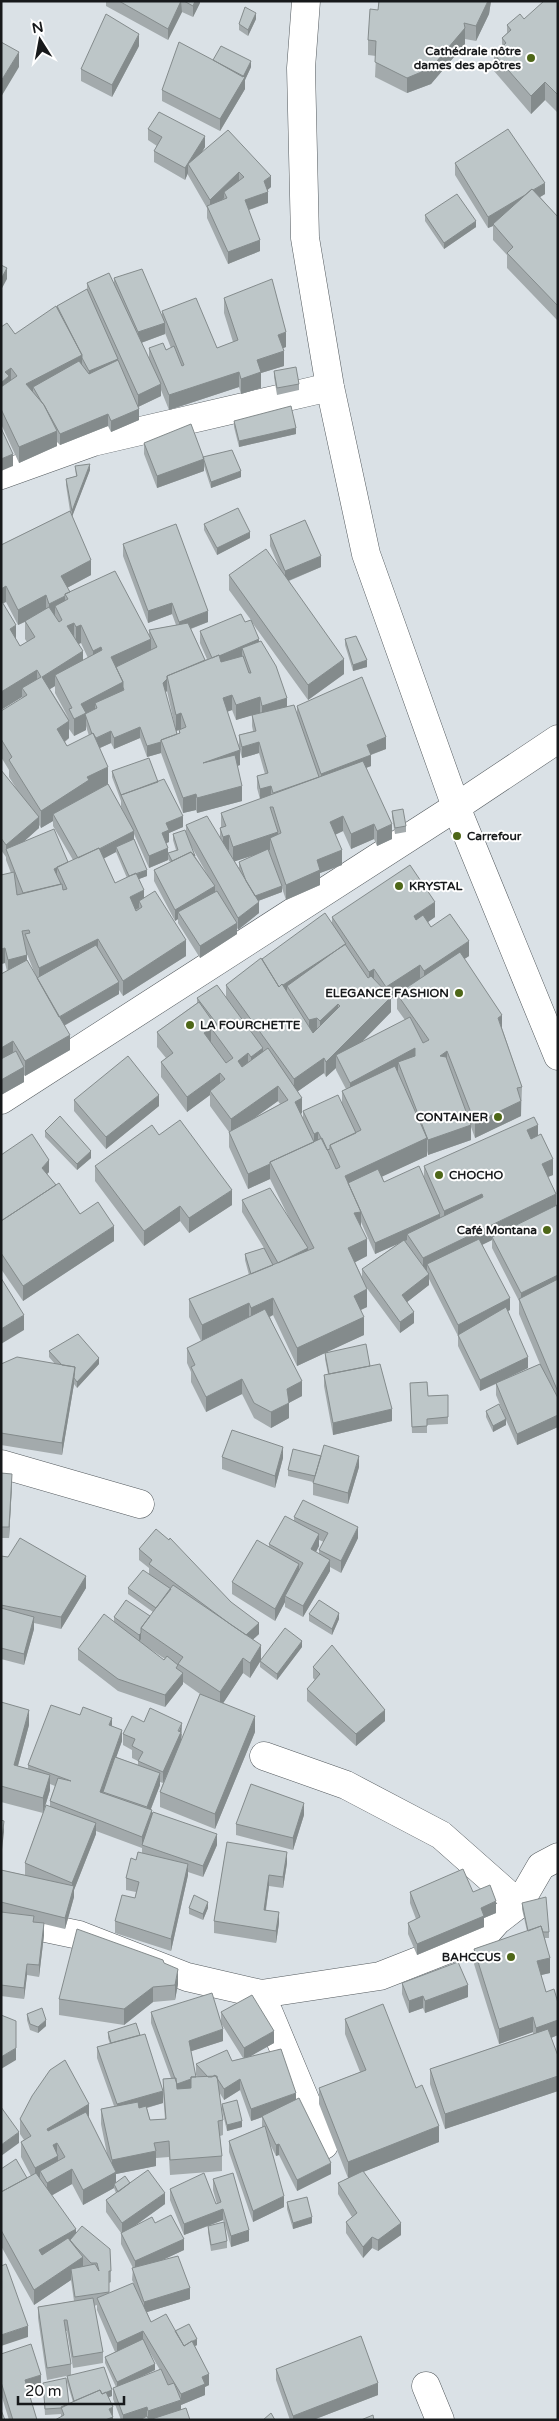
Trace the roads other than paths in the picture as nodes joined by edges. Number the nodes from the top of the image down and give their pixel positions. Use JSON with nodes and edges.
{"nodes":[{"id":1,"x":306,"y":1,"type":"edge"},
{"id":2,"x":330,"y":387,"type":"junction"},
{"id":3,"x":1,"y":475,"type":"edge"},
{"id":4,"x":558,"y":739,"type":"edge"},
{"id":5,"x":456,"y":807,"type":"junction"},
{"id":6,"x":558,"y":1056,"type":"edge"},
{"id":7,"x":1,"y":1100,"type":"edge"},
{"id":8,"x":1,"y":1464,"type":"edge"},
{"id":9,"x":140,"y":1504,"type":"dead end"},
{"id":10,"x":264,"y":1756,"type":"dead end"},
{"id":11,"x":558,"y":1857,"type":"edge"},
{"id":12,"x":519,"y":1904,"type":"junction"},
{"id":13,"x":36,"y":1926,"type":"edge"},
{"id":14,"x":261,"y":1994,"type":"junction"},
{"id":15,"x":324,"y":2145,"type":"edge"},
{"id":16,"x":426,"y":2386,"type":"dead end"},
{"id":17,"x":440,"y":2420,"type":"edge"}],
"edges":[{"from":1,"to":2,"type":"street"},
{"from":2,"to":3,"type":"street"},
{"from":2,"to":5,"type":"street"},
{"from":4,"to":5,"type":"street"},
{"from":5,"to":6,"type":"street"},
{"from":5,"to":7,"type":"street"},
{"from":8,"to":9,"type":"street"},
{"from":10,"to":12,"type":"street"},
{"from":11,"to":12,"type":"street"},
{"from":12,"to":14,"type":"street"},
{"from":13,"to":14,"type":"street"},
{"from":14,"to":15,"type":"street"},
{"from":16,"to":17,"type":"street"}]}
